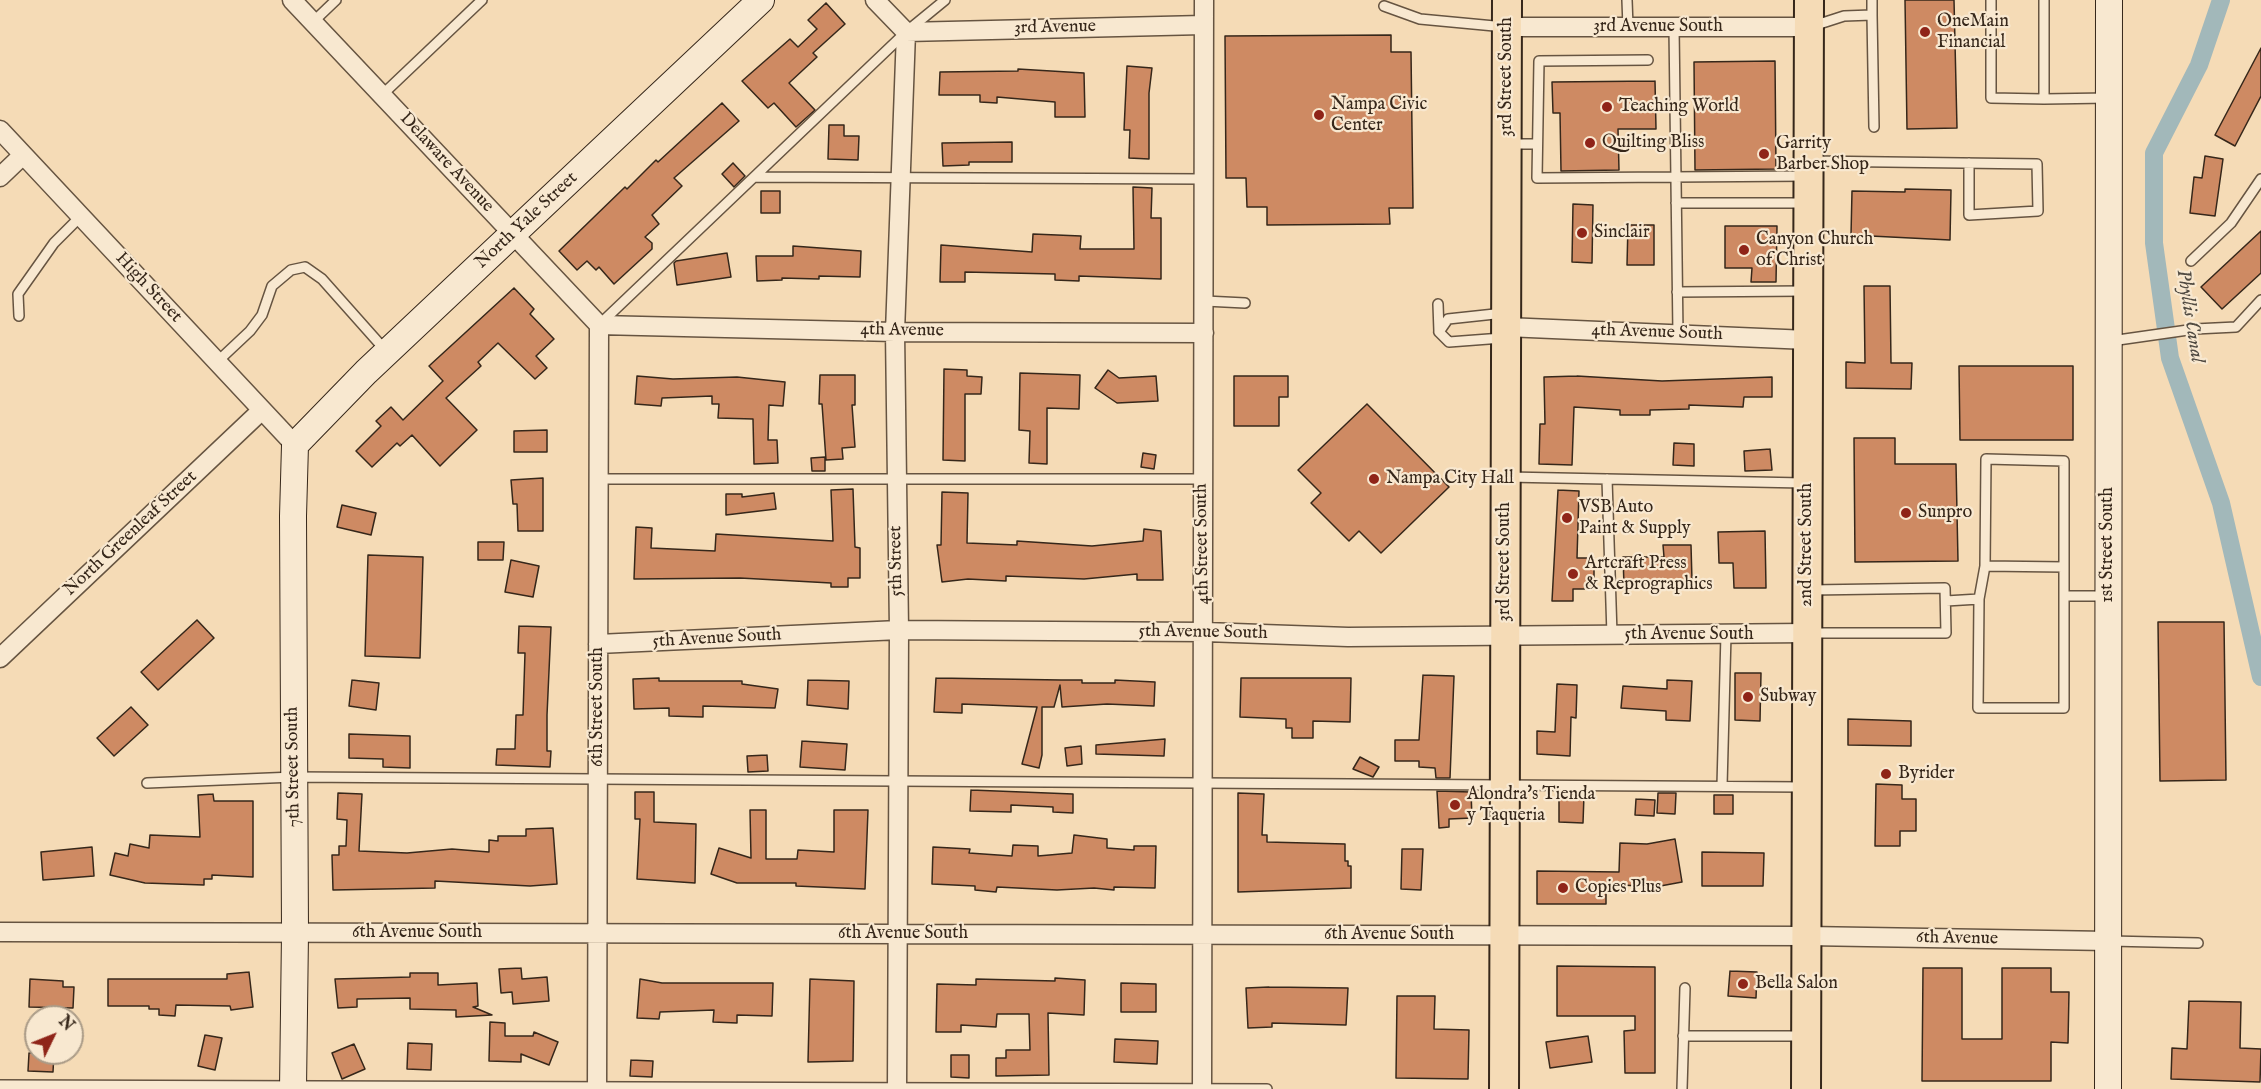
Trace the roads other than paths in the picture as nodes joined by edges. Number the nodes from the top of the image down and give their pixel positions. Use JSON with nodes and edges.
{"nodes":[{"id":1,"x":292,"y":0,"type":"edge"},
{"id":2,"x":336,"y":0,"type":"edge"},
{"id":3,"x":482,"y":0,"type":"edge"},
{"id":4,"x":761,"y":0,"type":"edge"},
{"id":5,"x":875,"y":0,"type":"edge"},
{"id":6,"x":945,"y":0,"type":"edge"},
{"id":7,"x":1204,"y":0,"type":"edge"},
{"id":8,"x":1628,"y":0,"type":"edge"},
{"id":9,"x":1872,"y":0,"type":"edge"},
{"id":10,"x":1991,"y":0,"type":"edge"},
{"id":11,"x":2044,"y":0,"type":"edge"},
{"id":12,"x":2109,"y":0,"type":"edge"},
{"id":13,"x":1384,"y":6,"type":"dead end"},
{"id":14,"x":1507,"y":13,"type":"edge"},
{"id":15,"x":1809,"y":14,"type":"edge"},
{"id":16,"x":1872,"y":15,"type":"junction"},
{"id":17,"x":313,"y":22,"type":"junction"},
{"id":18,"x":1203,"y":25,"type":"junction"},
{"id":19,"x":1628,"y":27,"type":"junction"},
{"id":20,"x":1674,"y":27,"type":"junction"},
{"id":21,"x":906,"y":32,"type":"junction"},
{"id":22,"x":1648,"y":60,"type":"dead end"},
{"id":23,"x":382,"y":95,"type":"junction"},
{"id":24,"x":2109,"y":98,"type":"junction"},
{"id":25,"x":2044,"y":99,"type":"junction"},
{"id":26,"x":1874,"y":127,"type":"dead end"},
{"id":27,"x":0,"y":130,"type":"edge"},
{"id":28,"x":1507,"y":144,"type":"junction"},
{"id":29,"x":1537,"y":144,"type":"junction"},
{"id":30,"x":23,"y":155,"type":"junction"},
{"id":31,"x":1969,"y":163,"type":"junction"},
{"id":32,"x":0,"y":177,"type":"edge"},
{"id":33,"x":754,"y":177,"type":"junction"},
{"id":34,"x":901,"y":178,"type":"junction"},
{"id":35,"x":1676,"y":178,"type":"junction"},
{"id":36,"x":1204,"y":179,"type":"junction"},
{"id":37,"x":2261,"y":179,"type":"edge"},
{"id":38,"x":1808,"y":180,"type":"junction"},
{"id":39,"x":1676,"y":203,"type":"junction"},
{"id":40,"x":81,"y":216,"type":"junction"},
{"id":41,"x":513,"y":234,"type":"junction"},
{"id":42,"x":2191,"y":261,"type":"dead end"},
{"id":43,"x":1808,"y":291,"type":"junction"},
{"id":44,"x":1677,"y":292,"type":"junction"},
{"id":45,"x":2261,"y":300,"type":"edge"},
{"id":46,"x":1205,"y":301,"type":"junction"},
{"id":47,"x":1245,"y":303,"type":"dead end"},
{"id":48,"x":1438,"y":304,"type":"dead end"},
{"id":49,"x":19,"y":316,"type":"dead end"},
{"id":50,"x":599,"y":325,"type":"junction"},
{"id":51,"x":1506,"y":326,"type":"junction"},
{"id":52,"x":895,"y":332,"type":"junction"},
{"id":53,"x":1439,"y":332,"type":"junction"},
{"id":54,"x":1204,"y":333,"type":"junction"},
{"id":55,"x":1678,"y":334,"type":"junction"},
{"id":56,"x":1808,"y":340,"type":"junction"},
{"id":57,"x":2108,"y":342,"type":"junction"},
{"id":58,"x":387,"y":352,"type":"junction"},
{"id":59,"x":217,"y":362,"type":"junction"},
{"id":60,"x":262,"y":410,"type":"junction"},
{"id":61,"x":295,"y":446,"type":"junction"},
{"id":62,"x":1506,"y":477,"type":"junction"},
{"id":63,"x":599,"y":479,"type":"junction"},
{"id":64,"x":1202,"y":479,"type":"junction"},
{"id":65,"x":1607,"y":479,"type":"junction"},
{"id":66,"x":896,"y":481,"type":"junction"},
{"id":67,"x":1808,"y":483,"type":"junction"},
{"id":68,"x":1984,"y":566,"type":"junction"},
{"id":69,"x":2064,"y":567,"type":"junction"},
{"id":70,"x":1807,"y":590,"type":"junction"},
{"id":71,"x":2064,"y":596,"type":"junction"},
{"id":72,"x":2108,"y":596,"type":"junction"},
{"id":73,"x":1979,"y":599,"type":"junction"},
{"id":74,"x":1946,"y":601,"type":"junction"},
{"id":75,"x":898,"y":630,"type":"junction"},
{"id":76,"x":1205,"y":632,"type":"junction"},
{"id":77,"x":1807,"y":633,"type":"junction"},
{"id":78,"x":1726,"y":634,"type":"junction"},
{"id":79,"x":1612,"y":635,"type":"junction"},
{"id":80,"x":1505,"y":636,"type":"junction"},
{"id":81,"x":598,"y":644,"type":"junction"},
{"id":82,"x":0,"y":658,"type":"edge"},
{"id":83,"x":294,"y":777,"type":"junction"},
{"id":84,"x":598,"y":781,"type":"junction"},
{"id":85,"x":897,"y":781,"type":"junction"},
{"id":86,"x":147,"y":783,"type":"dead end"},
{"id":87,"x":1202,"y":783,"type":"junction"},
{"id":88,"x":1505,"y":785,"type":"junction"},
{"id":89,"x":1722,"y":786,"type":"junction"},
{"id":90,"x":1807,"y":787,"type":"junction"},
{"id":91,"x":0,"y":932,"type":"edge"},
{"id":92,"x":295,"y":933,"type":"junction"},
{"id":93,"x":598,"y":933,"type":"junction"},
{"id":94,"x":898,"y":934,"type":"junction"},
{"id":95,"x":1201,"y":935,"type":"junction"},
{"id":96,"x":1504,"y":936,"type":"junction"},
{"id":97,"x":1807,"y":936,"type":"junction"},
{"id":98,"x":2108,"y":941,"type":"junction"},
{"id":99,"x":2198,"y":943,"type":"dead end"},
{"id":100,"x":1685,"y":988,"type":"dead end"},
{"id":101,"x":1683,"y":1036,"type":"junction"},
{"id":102,"x":1806,"y":1036,"type":"junction"},
{"id":103,"x":0,"y":1084,"type":"edge"},
{"id":104,"x":293,"y":1087,"type":"edge"},
{"id":105,"x":597,"y":1088,"type":"edge"},
{"id":106,"x":1202,"y":1088,"type":"edge"},
{"id":107,"x":897,"y":1089,"type":"edge"},
{"id":108,"x":1267,"y":1089,"type":"edge"},
{"id":109,"x":1504,"y":1089,"type":"edge"},
{"id":110,"x":1682,"y":1089,"type":"edge"},
{"id":111,"x":1806,"y":1089,"type":"edge"},
{"id":112,"x":2108,"y":1089,"type":"edge"}],
"edges":[{"from":1,"to":17,"type":"street","name":"Delaware Avenue"},
{"from":2,"to":17,"type":"lane"},
{"from":3,"to":23,"type":"lane"},
{"from":4,"to":41,"type":"main road","name":"North Yale Street"},
{"from":5,"to":21,"type":"street"},
{"from":6,"to":21,"type":"lane"},
{"from":7,"to":18,"type":"street","name":"4th Street South"},
{"from":8,"to":19,"type":"lane"},
{"from":9,"to":16,"type":"lane"},
{"from":10,"to":25,"type":"lane"},
{"from":11,"to":25,"type":"lane"},
{"from":12,"to":24,"type":"main road","name":"1st Street South"},
{"from":13,"to":14,"type":"lane"},
{"from":14,"to":19,"type":"street","name":"3rd Avenue South"},
{"from":14,"to":28,"type":"main road","name":"3rd Street South"},
{"from":15,"to":16,"type":"lane"},
{"from":15,"to":20,"type":"street","name":"3rd Avenue South"},
{"from":15,"to":38,"type":"main road","name":"2nd Street South"},
{"from":16,"to":26,"type":"lane"},
{"from":17,"to":23,"type":"street","name":"Delaware Avenue"},
{"from":18,"to":21,"type":"street","name":"3rd Avenue"},
{"from":18,"to":36,"type":"street","name":"4th Street South"},
{"from":19,"to":20,"type":"street","name":"3rd Avenue South"},
{"from":20,"to":35,"type":"lane"},
{"from":21,"to":33,"type":"lane"},
{"from":21,"to":34,"type":"street","name":"5th Street"},
{"from":22,"to":29,"type":"lane"},
{"from":23,"to":41,"type":"street","name":"Delaware Avenue"},
{"from":24,"to":25,"type":"lane"},
{"from":24,"to":57,"type":"main road","name":"1st Street South"},
{"from":27,"to":30,"type":"street","name":"High Street"},
{"from":28,"to":29,"type":"lane"},
{"from":28,"to":51,"type":"main road","name":"3rd Street South"},
{"from":29,"to":35,"type":"lane"},
{"from":30,"to":32,"type":"street"},
{"from":30,"to":40,"type":"street","name":"High Street"},
{"from":31,"to":31,"type":"lane"},
{"from":31,"to":38,"type":"lane"},
{"from":33,"to":34,"type":"lane"},
{"from":33,"to":50,"type":"lane"},
{"from":34,"to":36,"type":"lane"},
{"from":34,"to":52,"type":"street","name":"5th Street"},
{"from":35,"to":38,"type":"lane"},
{"from":35,"to":39,"type":"lane"},
{"from":36,"to":46,"type":"street","name":"4th Street South"},
{"from":37,"to":42,"type":"lane"},
{"from":38,"to":39,"type":"lane"},
{"from":38,"to":43,"type":"main road","name":"2nd Street South"},
{"from":39,"to":44,"type":"lane"},
{"from":40,"to":49,"type":"lane"},
{"from":40,"to":59,"type":"street","name":"High Street"},
{"from":41,"to":50,"type":"street","name":"Delaware Avenue"},
{"from":41,"to":58,"type":"main road","name":"North Yale Street"},
{"from":43,"to":44,"type":"lane"},
{"from":43,"to":56,"type":"main road","name":"2nd Street South"},
{"from":44,"to":55,"type":"lane"},
{"from":45,"to":57,"type":"lane"},
{"from":46,"to":47,"type":"lane"},
{"from":46,"to":54,"type":"street","name":"4th Street South"},
{"from":48,"to":53,"type":"lane"},
{"from":50,"to":52,"type":"street","name":"4th Avenue"},
{"from":50,"to":63,"type":"street","name":"6th Street South"},
{"from":51,"to":53,"type":"lane"},
{"from":51,"to":53,"type":"lane"},
{"from":51,"to":55,"type":"street","name":"4th Avenue South"},
{"from":51,"to":62,"type":"main road","name":"3rd Street South"},
{"from":52,"to":54,"type":"street","name":"4th Avenue"},
{"from":52,"to":66,"type":"street","name":"5th Street"},
{"from":54,"to":64,"type":"street","name":"4th Street South"},
{"from":55,"to":56,"type":"street","name":"4th Avenue South"},
{"from":56,"to":67,"type":"main road","name":"2nd Street South"},
{"from":57,"to":72,"type":"main road","name":"1st Street South"},
{"from":58,"to":59,"type":"lane"},
{"from":58,"to":61,"type":"main road","name":"North Yale Street"},
{"from":59,"to":60,"type":"street","name":"High Street"},
{"from":60,"to":61,"type":"street","name":"High Street"},
{"from":60,"to":82,"type":"street","name":"North Greenleaf Street"},
{"from":61,"to":83,"type":"main road","name":"7th Street South"},
{"from":62,"to":65,"type":"lane"},
{"from":62,"to":80,"type":"main road","name":"3rd Street South"},
{"from":63,"to":66,"type":"lane"},
{"from":63,"to":81,"type":"street","name":"6th Street South"},
{"from":64,"to":66,"type":"lane"},
{"from":64,"to":76,"type":"street","name":"4th Street South"},
{"from":65,"to":67,"type":"lane"},
{"from":65,"to":79,"type":"lane"},
{"from":66,"to":75,"type":"street","name":"5th Street"},
{"from":67,"to":70,"type":"main road","name":"2nd Street South"},
{"from":68,"to":69,"type":"lane"},
{"from":68,"to":69,"type":"lane"},
{"from":68,"to":73,"type":"lane"},
{"from":69,"to":71,"type":"lane"},
{"from":70,"to":74,"type":"lane"},
{"from":70,"to":77,"type":"main road","name":"2nd Street South"},
{"from":71,"to":72,"type":"lane"},
{"from":71,"to":73,"type":"lane"},
{"from":72,"to":98,"type":"main road","name":"1st Street South"},
{"from":73,"to":74,"type":"lane"},
{"from":74,"to":77,"type":"lane"},
{"from":75,"to":76,"type":"street","name":"5th Avenue South"},
{"from":75,"to":81,"type":"street","name":"5th Avenue South"},
{"from":75,"to":85,"type":"street","name":"5th Street"},
{"from":76,"to":80,"type":"street","name":"5th Avenue South"},
{"from":76,"to":87,"type":"street","name":"4th Street South"},
{"from":77,"to":78,"type":"street","name":"5th Avenue South"},
{"from":77,"to":90,"type":"main road","name":"2nd Street South"},
{"from":78,"to":79,"type":"street","name":"5th Avenue South"},
{"from":78,"to":89,"type":"lane"},
{"from":79,"to":80,"type":"street","name":"5th Avenue South"},
{"from":80,"to":88,"type":"main road","name":"3rd Street South"},
{"from":81,"to":84,"type":"street","name":"6th Street South"},
{"from":83,"to":84,"type":"lane"},
{"from":83,"to":86,"type":"lane"},
{"from":83,"to":92,"type":"main road","name":"7th Street South"},
{"from":84,"to":85,"type":"lane"},
{"from":84,"to":93,"type":"street","name":"6th Street South"},
{"from":85,"to":87,"type":"lane"},
{"from":85,"to":94,"type":"street","name":"5th Street"},
{"from":87,"to":88,"type":"lane"},
{"from":87,"to":95,"type":"street","name":"4th Street South"},
{"from":88,"to":89,"type":"lane"},
{"from":88,"to":96,"type":"main road","name":"3rd Street South"},
{"from":89,"to":90,"type":"lane"},
{"from":90,"to":97,"type":"main road","name":"2nd Street South"},
{"from":91,"to":92,"type":"street","name":"6th Avenue South"},
{"from":92,"to":93,"type":"street","name":"6th Avenue South"},
{"from":92,"to":104,"type":"main road","name":"7th Street South"},
{"from":93,"to":94,"type":"street","name":"6th Avenue South"},
{"from":93,"to":105,"type":"street","name":"6th Street South"},
{"from":94,"to":95,"type":"street","name":"6th Avenue South"},
{"from":94,"to":107,"type":"street","name":"5th Street"},
{"from":95,"to":96,"type":"street","name":"6th Avenue South"},
{"from":95,"to":106,"type":"street","name":"4th Street South"},
{"from":96,"to":97,"type":"street","name":"6th Avenue South"},
{"from":96,"to":109,"type":"main road","name":"3rd Street South"},
{"from":97,"to":98,"type":"street","name":"6th Avenue"},
{"from":97,"to":102,"type":"main road","name":"2nd Street South"},
{"from":98,"to":99,"type":"lane"},
{"from":98,"to":112,"type":"main road","name":"1st Street South"},
{"from":100,"to":101,"type":"lane"},
{"from":101,"to":102,"type":"lane"},
{"from":101,"to":110,"type":"lane"},
{"from":102,"to":111,"type":"main road","name":"2nd Street South"},
{"from":103,"to":104,"type":"lane"},
{"from":104,"to":105,"type":"lane"},
{"from":105,"to":107,"type":"lane"},
{"from":106,"to":107,"type":"lane"},
{"from":106,"to":108,"type":"lane"}]}
